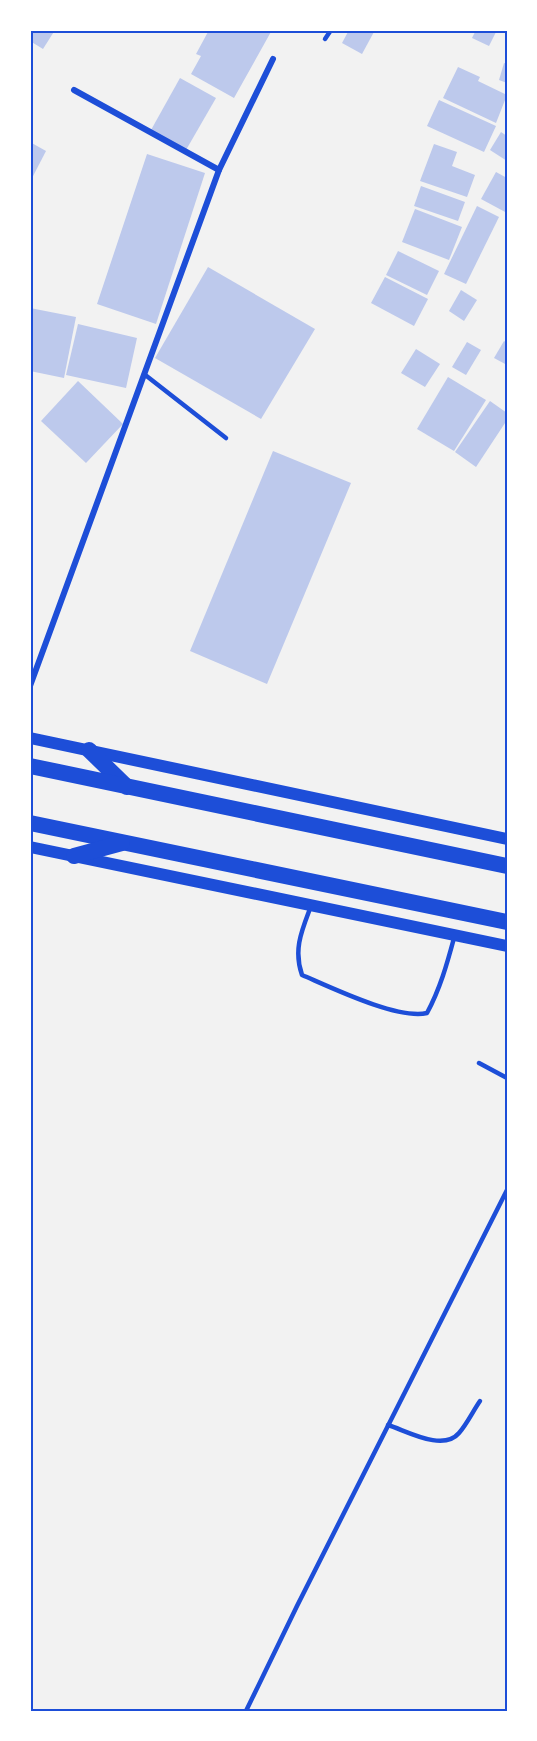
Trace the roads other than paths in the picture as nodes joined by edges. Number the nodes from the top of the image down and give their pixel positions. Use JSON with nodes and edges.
{"nodes":[{"id":1,"x":331,"y":30,"type":"edge"},
{"id":2,"x":325,"y":39,"type":"dead end"},
{"id":3,"x":273,"y":59,"type":"dead end"},
{"id":4,"x":74,"y":90,"type":"dead end"},
{"id":5,"x":219,"y":170,"type":"junction"},
{"id":6,"x":144,"y":374,"type":"junction"},
{"id":7,"x":226,"y":438,"type":"dead end"},
{"id":8,"x":30,"y":686,"type":"edge"},
{"id":9,"x":30,"y":738,"type":"edge"},
{"id":10,"x":89,"y":750,"type":"junction"},
{"id":11,"x":30,"y":766,"type":"edge"},
{"id":12,"x":128,"y":787,"type":"junction"},
{"id":13,"x":30,"y":823,"type":"edge"},
{"id":14,"x":507,"y":839,"type":"edge"},
{"id":15,"x":126,"y":842,"type":"junction"},
{"id":16,"x":30,"y":847,"type":"edge"},
{"id":17,"x":74,"y":856,"type":"junction"},
{"id":18,"x":507,"y":866,"type":"edge"},
{"id":19,"x":311,"y":905,"type":"junction"},
{"id":20,"x":507,"y":922,"type":"edge"},
{"id":21,"x":455,"y":935,"type":"junction"},
{"id":22,"x":507,"y":946,"type":"edge"},
{"id":23,"x":479,"y":1063,"type":"dead end"},
{"id":24,"x":507,"y":1078,"type":"edge"},
{"id":25,"x":507,"y":1190,"type":"edge"},
{"id":26,"x":480,"y":1401,"type":"dead end"},
{"id":27,"x":388,"y":1425,"type":"junction"},
{"id":28,"x":246,"y":1711,"type":"edge"}],
"edges":[{"from":1,"to":2,"type":"lane"},
{"from":3,"to":5,"type":"street"},
{"from":4,"to":5,"type":"street"},
{"from":5,"to":6,"type":"street"},
{"from":6,"to":7,"type":"lane"},
{"from":6,"to":8,"type":"street"},
{"from":9,"to":10,"type":"main road"},
{"from":10,"to":12,"type":"highway"},
{"from":10,"to":14,"type":"main road"},
{"from":11,"to":12,"type":"highway"},
{"from":12,"to":18,"type":"highway"},
{"from":13,"to":15,"type":"highway"},
{"from":15,"to":17,"type":"highway"},
{"from":15,"to":20,"type":"highway"},
{"from":16,"to":17,"type":"main road"},
{"from":17,"to":19,"type":"main road"},
{"from":19,"to":21,"type":"main road"},
{"from":19,"to":21,"type":"lane"},
{"from":21,"to":22,"type":"main road"},
{"from":23,"to":24,"type":"lane"},
{"from":25,"to":27,"type":"lane"},
{"from":26,"to":27,"type":"lane"},
{"from":27,"to":28,"type":"lane"}]}
